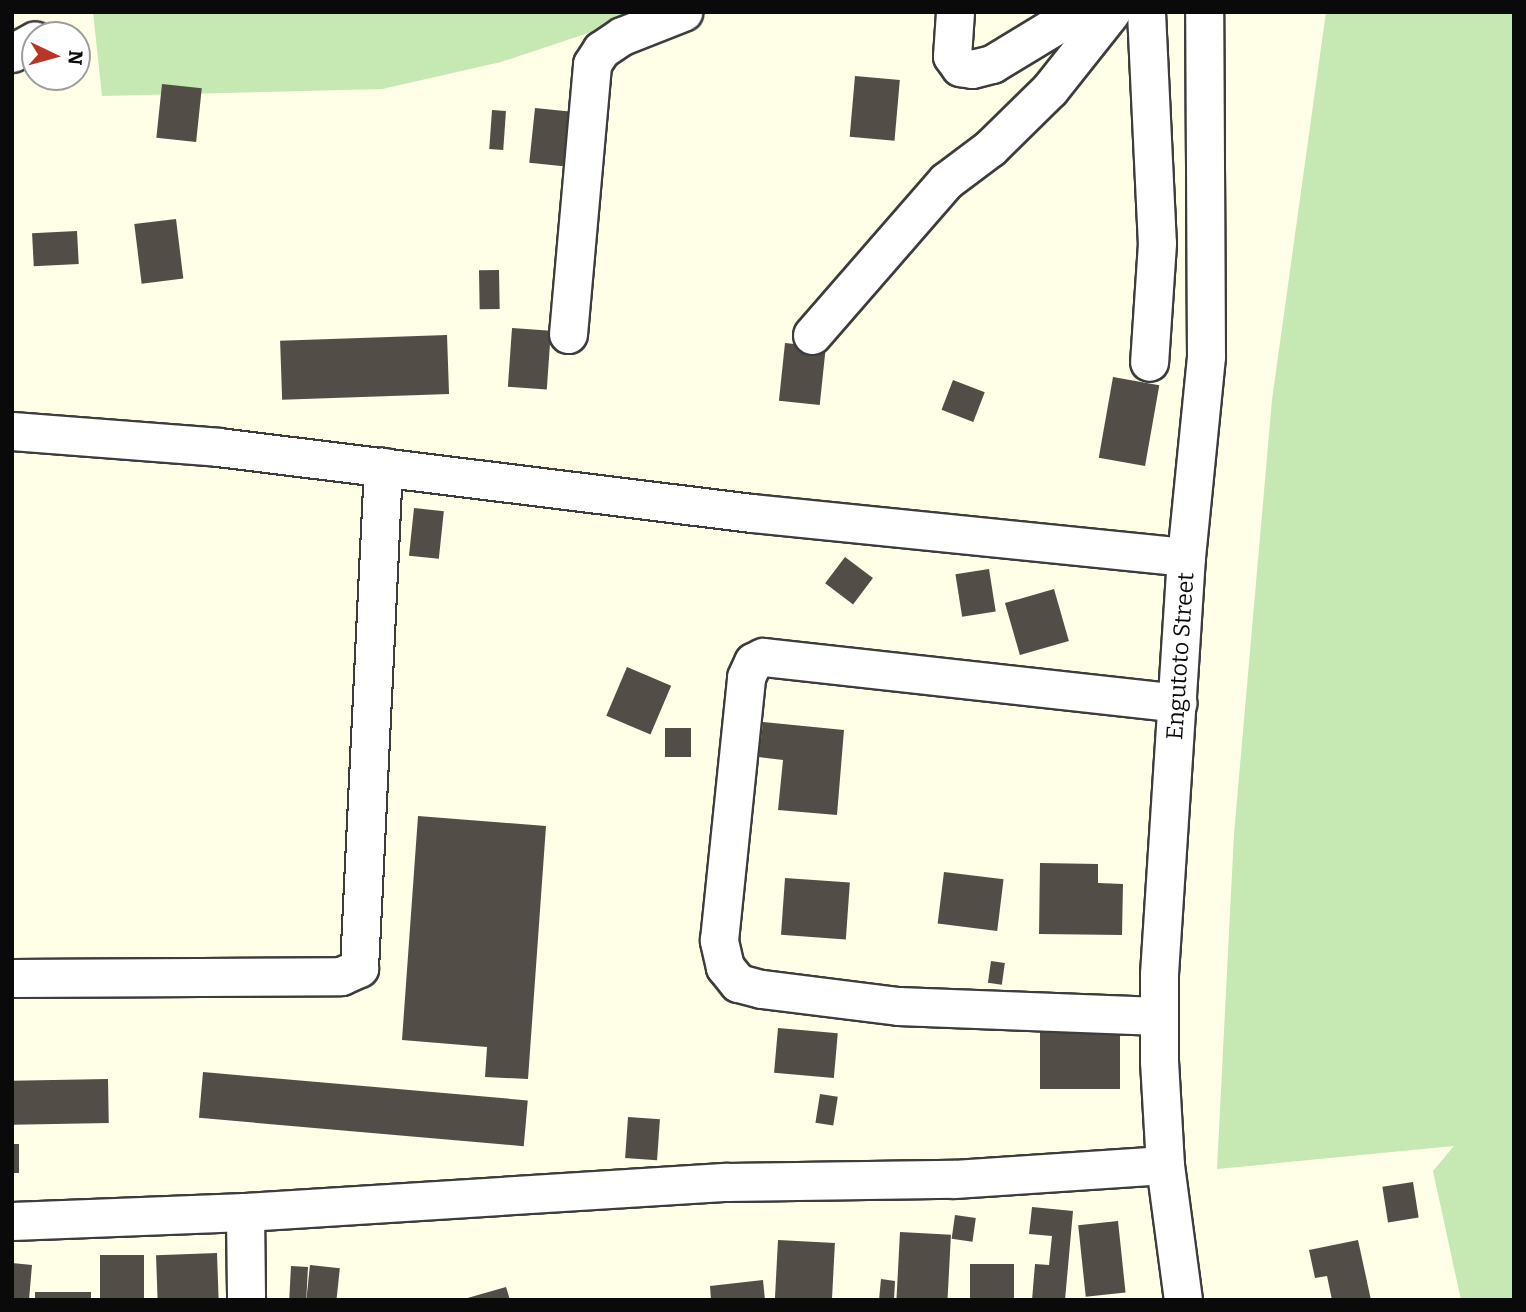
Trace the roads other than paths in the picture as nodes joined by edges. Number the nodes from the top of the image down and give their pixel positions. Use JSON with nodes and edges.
{"nodes":[{"id":1,"x":683,"y":12,"type":"edge"},
{"id":2,"x":955,"y":12,"type":"edge"},
{"id":3,"x":1079,"y":12,"type":"edge"},
{"id":4,"x":1111,"y":12,"type":"edge"},
{"id":5,"x":1146,"y":12,"type":"edge"},
{"id":6,"x":1204,"y":12,"type":"edge"},
{"id":7,"x":568,"y":334,"type":"dead end"},
{"id":8,"x":812,"y":335,"type":"dead end"},
{"id":9,"x":1149,"y":362,"type":"dead end"},
{"id":10,"x":12,"y":431,"type":"edge"},
{"id":11,"x":383,"y":467,"type":"junction"},
{"id":12,"x":1186,"y":557,"type":"junction"},
{"id":13,"x":1177,"y":703,"type":"junction"},
{"id":14,"x":12,"y":978,"type":"edge"},
{"id":15,"x":1159,"y":1016,"type":"junction"},
{"id":16,"x":1165,"y":1165,"type":"junction"},
{"id":17,"x":245,"y":1212,"type":"junction"},
{"id":18,"x":12,"y":1221,"type":"edge"},
{"id":19,"x":246,"y":1300,"type":"edge"},
{"id":20,"x":1183,"y":1300,"type":"edge"}],
"edges":[{"from":1,"to":7,"type":"street"},
{"from":2,"to":3,"type":"street"},
{"from":4,"to":8,"type":"street"},
{"from":5,"to":9,"type":"street"},
{"from":6,"to":12,"type":"street","name":"Engutoto Street"},
{"from":10,"to":11,"type":"street"},
{"from":11,"to":12,"type":"street"},
{"from":11,"to":14,"type":"street"},
{"from":12,"to":13,"type":"street","name":"Engutoto Street"},
{"from":13,"to":15,"type":"street","name":"Engutoto Street"},
{"from":13,"to":15,"type":"street"},
{"from":15,"to":16,"type":"street","name":"Engutoto Street"},
{"from":16,"to":17,"type":"street"},
{"from":16,"to":20,"type":"street","name":"Engutoto Street"},
{"from":17,"to":18,"type":"street"},
{"from":17,"to":19,"type":"street"}]}
